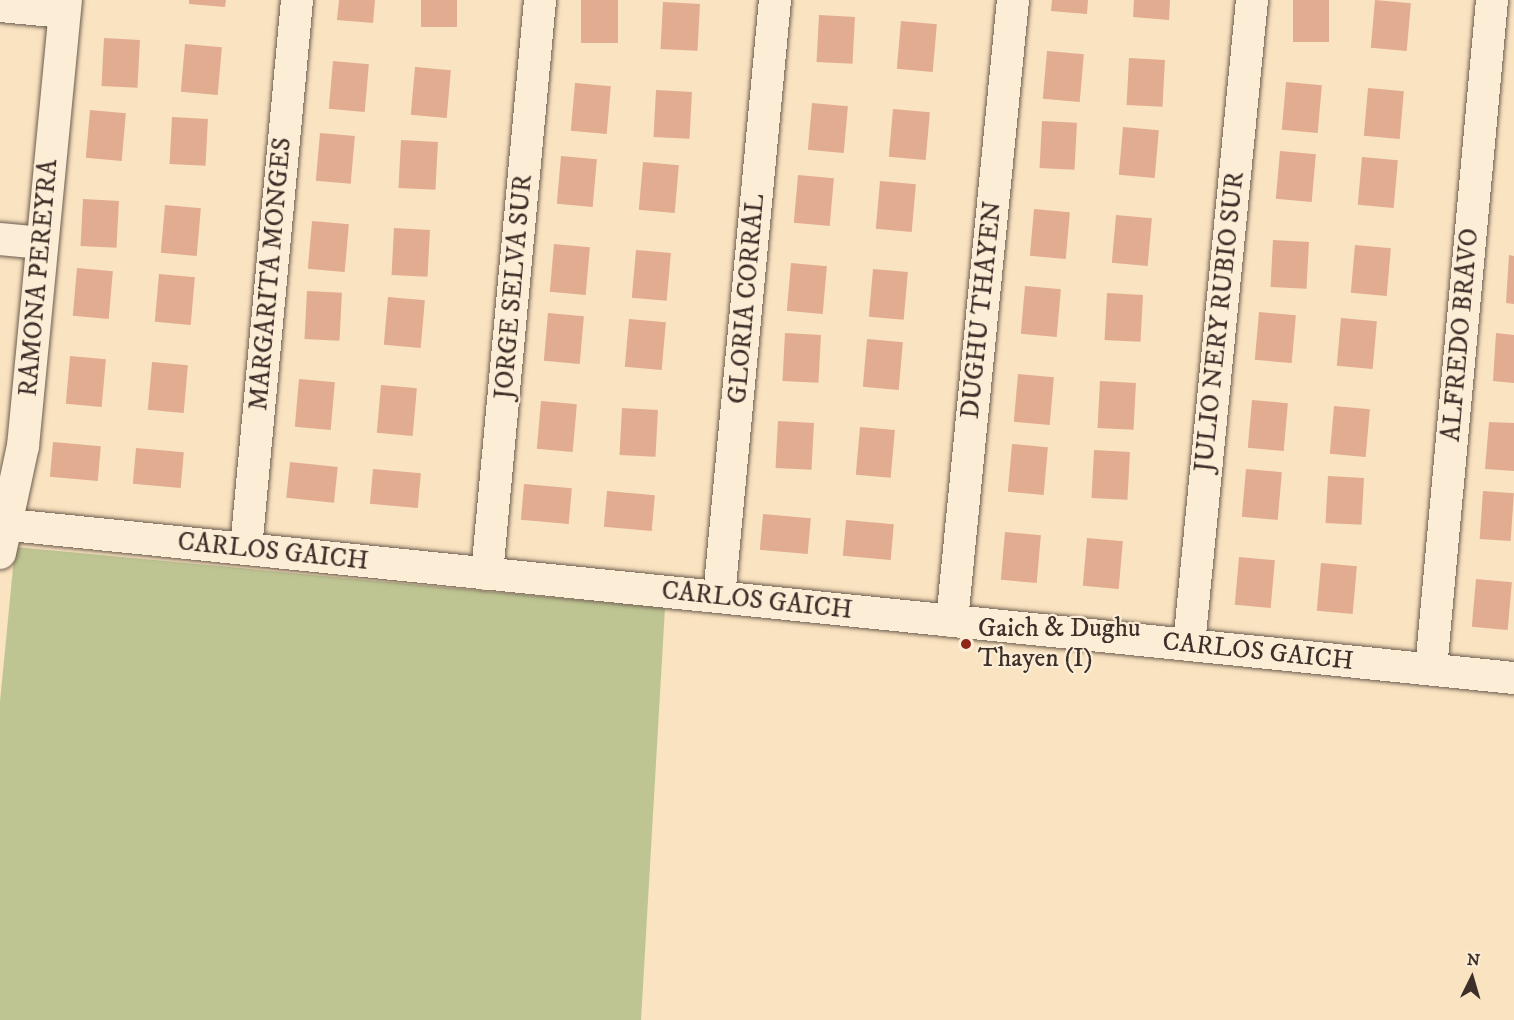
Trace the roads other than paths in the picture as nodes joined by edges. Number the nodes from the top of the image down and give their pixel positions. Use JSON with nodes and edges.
{"nodes":[{"id":1,"x":297,"y":0,"type":"edge"},
{"id":2,"x":540,"y":0,"type":"edge"},
{"id":3,"x":775,"y":0,"type":"edge"},
{"id":4,"x":1013,"y":0,"type":"edge"},
{"id":5,"x":1252,"y":0,"type":"edge"},
{"id":6,"x":1492,"y":0,"type":"edge"},
{"id":7,"x":0,"y":6,"type":"edge"},
{"id":8,"x":65,"y":6,"type":"edge"},
{"id":9,"x":0,"y":239,"type":"edge"},
{"id":10,"x":42,"y":243,"type":"junction"},
{"id":11,"x":9,"y":477,"type":"edge"},
{"id":12,"x":2,"y":534,"type":"edge"},
{"id":13,"x":246,"y":549,"type":"junction"},
{"id":14,"x":487,"y":574,"type":"junction"},
{"id":15,"x":718,"y":597,"type":"junction"},
{"id":16,"x":952,"y":621,"type":"junction"},
{"id":17,"x":1189,"y":645,"type":"junction"},
{"id":18,"x":1431,"y":669,"type":"junction"},
{"id":19,"x":1514,"y":678,"type":"edge"}],
"edges":[{"from":1,"to":13,"type":"street","name":"MARGARITA MONGES"},
{"from":2,"to":14,"type":"street","name":"JORGE SELVA SUR"},
{"from":3,"to":15,"type":"street","name":"GLORIA CORRAL"},
{"from":4,"to":16,"type":"street","name":"DUGHU THAYEN"},
{"from":5,"to":17,"type":"street","name":"JULIO NERY RUBIO SUR"},
{"from":6,"to":18,"type":"street","name":"ALFREDO BRAVO"},
{"from":7,"to":8,"type":"street"},
{"from":8,"to":10,"type":"street","name":"RAMONA PEREYRA"},
{"from":9,"to":10,"type":"street"},
{"from":10,"to":11,"type":"street","name":"RAMONA PEREYRA"},
{"from":11,"to":12,"type":"street","name":"RAMONA PEREYRA"},
{"from":12,"to":13,"type":"street","name":"CARLOS GAICH"},
{"from":13,"to":14,"type":"street","name":"CARLOS GAICH"},
{"from":14,"to":15,"type":"street","name":"CARLOS GAICH"},
{"from":15,"to":16,"type":"street","name":"CARLOS GAICH"},
{"from":16,"to":17,"type":"street","name":"CARLOS GAICH"},
{"from":17,"to":18,"type":"street","name":"CARLOS GAICH"},
{"from":18,"to":19,"type":"street","name":"CARLOS GAICH"}]}
